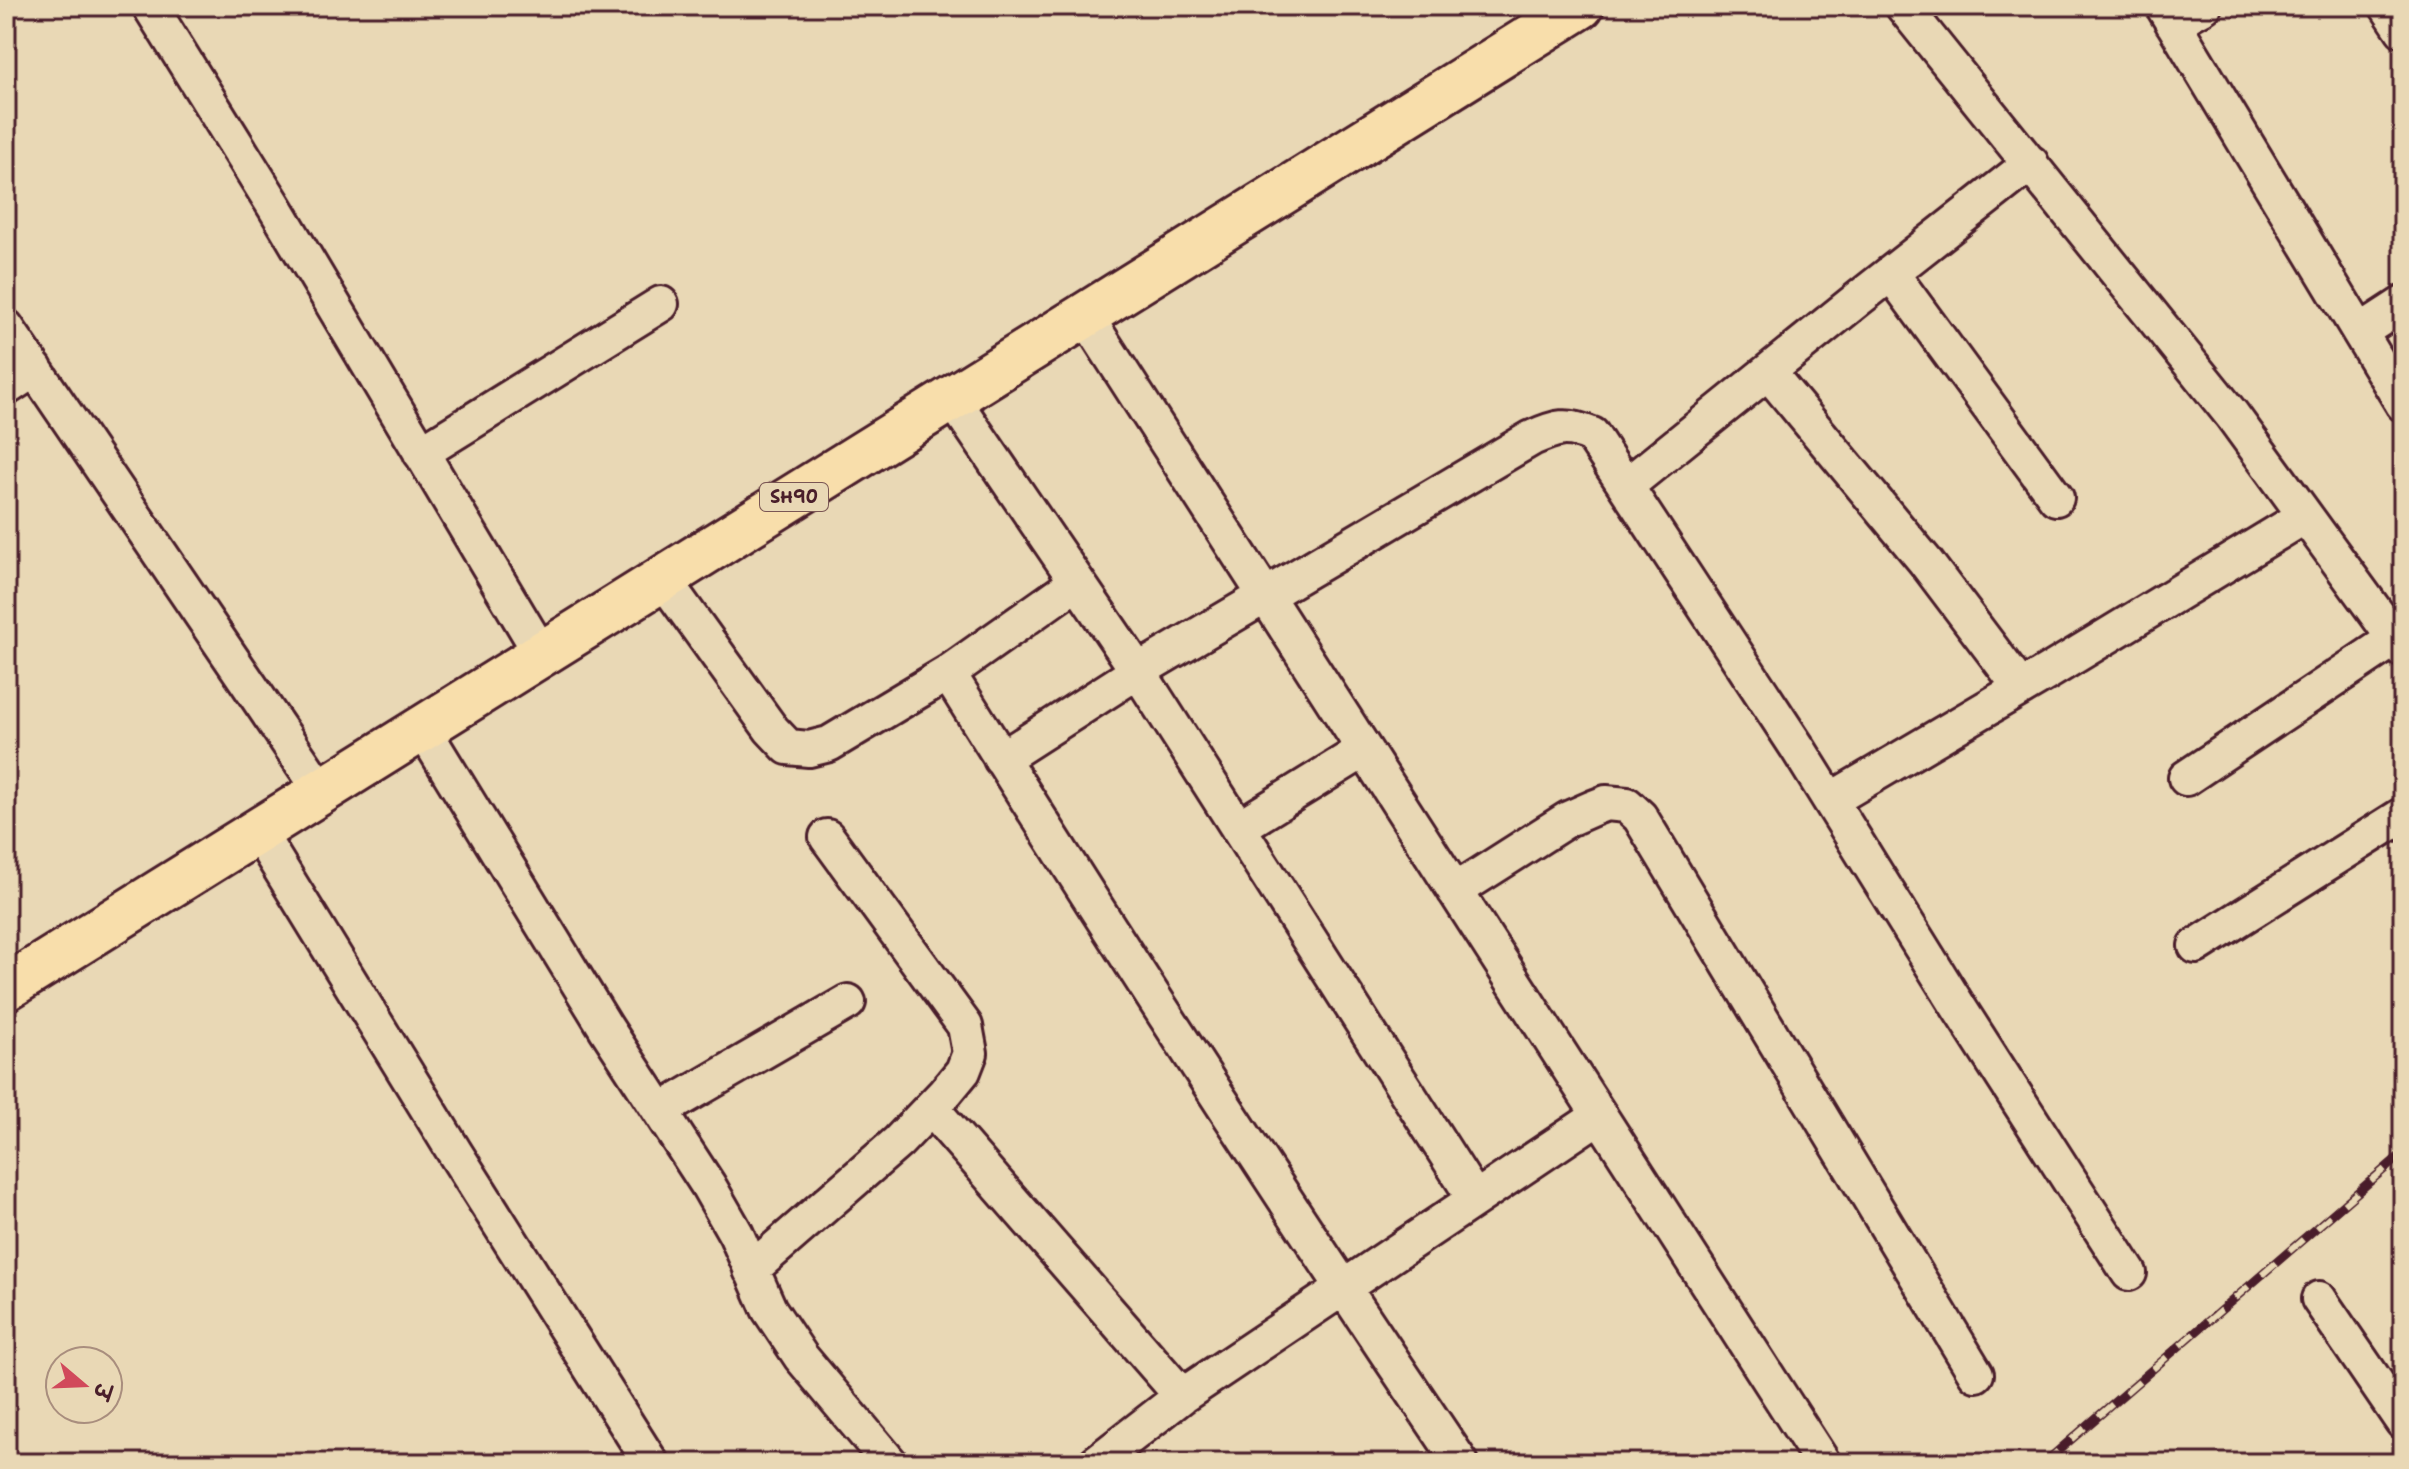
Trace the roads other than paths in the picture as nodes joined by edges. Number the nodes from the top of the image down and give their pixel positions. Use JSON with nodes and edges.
{"nodes":[{"id":1,"x":150,"y":6,"type":"edge"},
{"id":2,"x":1581,"y":6,"type":"edge"},
{"id":3,"x":1903,"y":6,"type":"edge"},
{"id":4,"x":2204,"y":6,"type":"edge"},
{"id":5,"x":2387,"y":6,"type":"edge"},
{"id":6,"x":2168,"y":14,"type":"edge"},
{"id":7,"x":2403,"y":30,"type":"edge"},
{"id":8,"x":2031,"y":163,"type":"junction"},
{"id":9,"x":1891,"y":273,"type":"junction"},
{"id":10,"x":661,"y":304,"type":"dead end"},
{"id":11,"x":2403,"y":304,"type":"edge"},
{"id":12,"x":1085,"y":315,"type":"junction"},
{"id":13,"x":6,"y":327,"type":"edge"},
{"id":14,"x":2360,"y":332,"type":"junction"},
{"id":15,"x":35,"y":369,"type":"junction"},
{"id":16,"x":1768,"y":372,"type":"junction"},
{"id":17,"x":6,"y":388,"type":"edge"},
{"id":18,"x":952,"y":398,"type":"junction"},
{"id":19,"x":2403,"y":404,"type":"edge"},
{"id":20,"x":421,"y":453,"type":"junction"},
{"id":21,"x":1626,"y":486,"type":"junction"},
{"id":22,"x":2056,"y":498,"type":"dead end"},
{"id":23,"x":2305,"y":516,"type":"junction"},
{"id":24,"x":663,"y":579,"type":"junction"},
{"id":25,"x":1077,"y":582,"type":"junction"},
{"id":26,"x":1266,"y":597,"type":"junction"},
{"id":27,"x":2399,"y":644,"type":"edge"},
{"id":28,"x":542,"y":655,"type":"junction"},
{"id":29,"x":1138,"y":671,"type":"junction"},
{"id":30,"x":948,"y":673,"type":"junction"},
{"id":31,"x":2021,"y":688,"type":"junction"},
{"id":32,"x":423,"y":729,"type":"junction"},
{"id":33,"x":1364,"y":750,"type":"junction"},
{"id":34,"x":1001,"y":759,"type":"junction"},
{"id":35,"x":2186,"y":778,"type":"dead end"},
{"id":36,"x":322,"y":792,"type":"junction"},
{"id":37,"x":1831,"y":800,"type":"junction"},
{"id":38,"x":2403,"y":815,"type":"edge"},
{"id":39,"x":1238,"y":828,"type":"junction"},
{"id":40,"x":258,"y":832,"type":"junction"},
{"id":41,"x":827,"y":837,"type":"dead end"},
{"id":42,"x":1455,"y":891,"type":"junction"},
{"id":43,"x":2196,"y":946,"type":"dead end"},
{"id":44,"x":6,"y":988,"type":"edge"},
{"id":45,"x":848,"y":1002,"type":"dead end"},
{"id":46,"x":931,"y":1108,"type":"junction"},
{"id":47,"x":660,"y":1111,"type":"junction"},
{"id":48,"x":1599,"y":1116,"type":"junction"},
{"id":49,"x":1475,"y":1199,"type":"junction"},
{"id":50,"x":751,"y":1270,"type":"junction"},
{"id":51,"x":2129,"y":1273,"type":"dead end"},
{"id":52,"x":1342,"y":1288,"type":"junction"},
{"id":53,"x":2319,"y":1299,"type":"dead end"},
{"id":54,"x":1976,"y":1374,"type":"dead end"},
{"id":55,"x":1182,"y":1396,"type":"junction"},
{"id":56,"x":2403,"y":1422,"type":"edge"},
{"id":57,"x":651,"y":1463,"type":"edge"},
{"id":58,"x":890,"y":1463,"type":"edge"},
{"id":59,"x":1096,"y":1463,"type":"edge"},
{"id":60,"x":1461,"y":1463,"type":"edge"},
{"id":61,"x":1823,"y":1463,"type":"edge"}],
"edges":[{"from":1,"to":20,"type":"street"},
{"from":2,"to":12,"type":"main road","number":"SH90"},
{"from":3,"to":8,"type":"street"},
{"from":4,"to":6,"type":"street"},
{"from":5,"to":7,"type":"street"},
{"from":6,"to":14,"type":"street"},
{"from":8,"to":9,"type":"street"},
{"from":8,"to":23,"type":"street"},
{"from":9,"to":16,"type":"street"},
{"from":9,"to":22,"type":"street"},
{"from":10,"to":20,"type":"street"},
{"from":11,"to":14,"type":"street"},
{"from":12,"to":18,"type":"main road","number":"SH90"},
{"from":12,"to":26,"type":"street"},
{"from":13,"to":15,"type":"street"},
{"from":14,"to":19,"type":"street"},
{"from":15,"to":17,"type":"street"},
{"from":15,"to":36,"type":"street"},
{"from":16,"to":21,"type":"street"},
{"from":16,"to":31,"type":"street"},
{"from":18,"to":24,"type":"main road","number":"SH90"},
{"from":18,"to":25,"type":"street"},
{"from":20,"to":28,"type":"street"},
{"from":21,"to":26,"type":"street"},
{"from":21,"to":37,"type":"street"},
{"from":23,"to":27,"type":"street"},
{"from":23,"to":31,"type":"street"},
{"from":24,"to":28,"type":"main road","number":"SH90"},
{"from":24,"to":30,"type":"street"},
{"from":25,"to":29,"type":"street"},
{"from":25,"to":30,"type":"street"},
{"from":26,"to":29,"type":"street"},
{"from":26,"to":33,"type":"street"},
{"from":27,"to":35,"type":"street"},
{"from":28,"to":32,"type":"main road","number":"SH90"},
{"from":29,"to":34,"type":"street"},
{"from":29,"to":39,"type":"street"},
{"from":30,"to":34,"type":"street"},
{"from":31,"to":37,"type":"street"},
{"from":32,"to":36,"type":"main road","number":"SH90"},
{"from":32,"to":47,"type":"street"},
{"from":33,"to":39,"type":"street"},
{"from":33,"to":42,"type":"street"},
{"from":34,"to":52,"type":"street"},
{"from":36,"to":40,"type":"main road","number":"SH90"},
{"from":37,"to":51,"type":"street"},
{"from":38,"to":43,"type":"street"},
{"from":39,"to":49,"type":"street"},
{"from":40,"to":44,"type":"main road","number":"SH90"},
{"from":40,"to":57,"type":"street"},
{"from":41,"to":46,"type":"street"},
{"from":42,"to":48,"type":"street"},
{"from":42,"to":54,"type":"street"},
{"from":45,"to":47,"type":"street"},
{"from":46,"to":50,"type":"street"},
{"from":46,"to":55,"type":"street"},
{"from":47,"to":50,"type":"street"},
{"from":48,"to":49,"type":"street"},
{"from":48,"to":61,"type":"street"},
{"from":49,"to":52,"type":"street"},
{"from":50,"to":58,"type":"street"},
{"from":52,"to":55,"type":"street"},
{"from":52,"to":60,"type":"street"},
{"from":53,"to":56,"type":"street"},
{"from":55,"to":59,"type":"street"}]}
